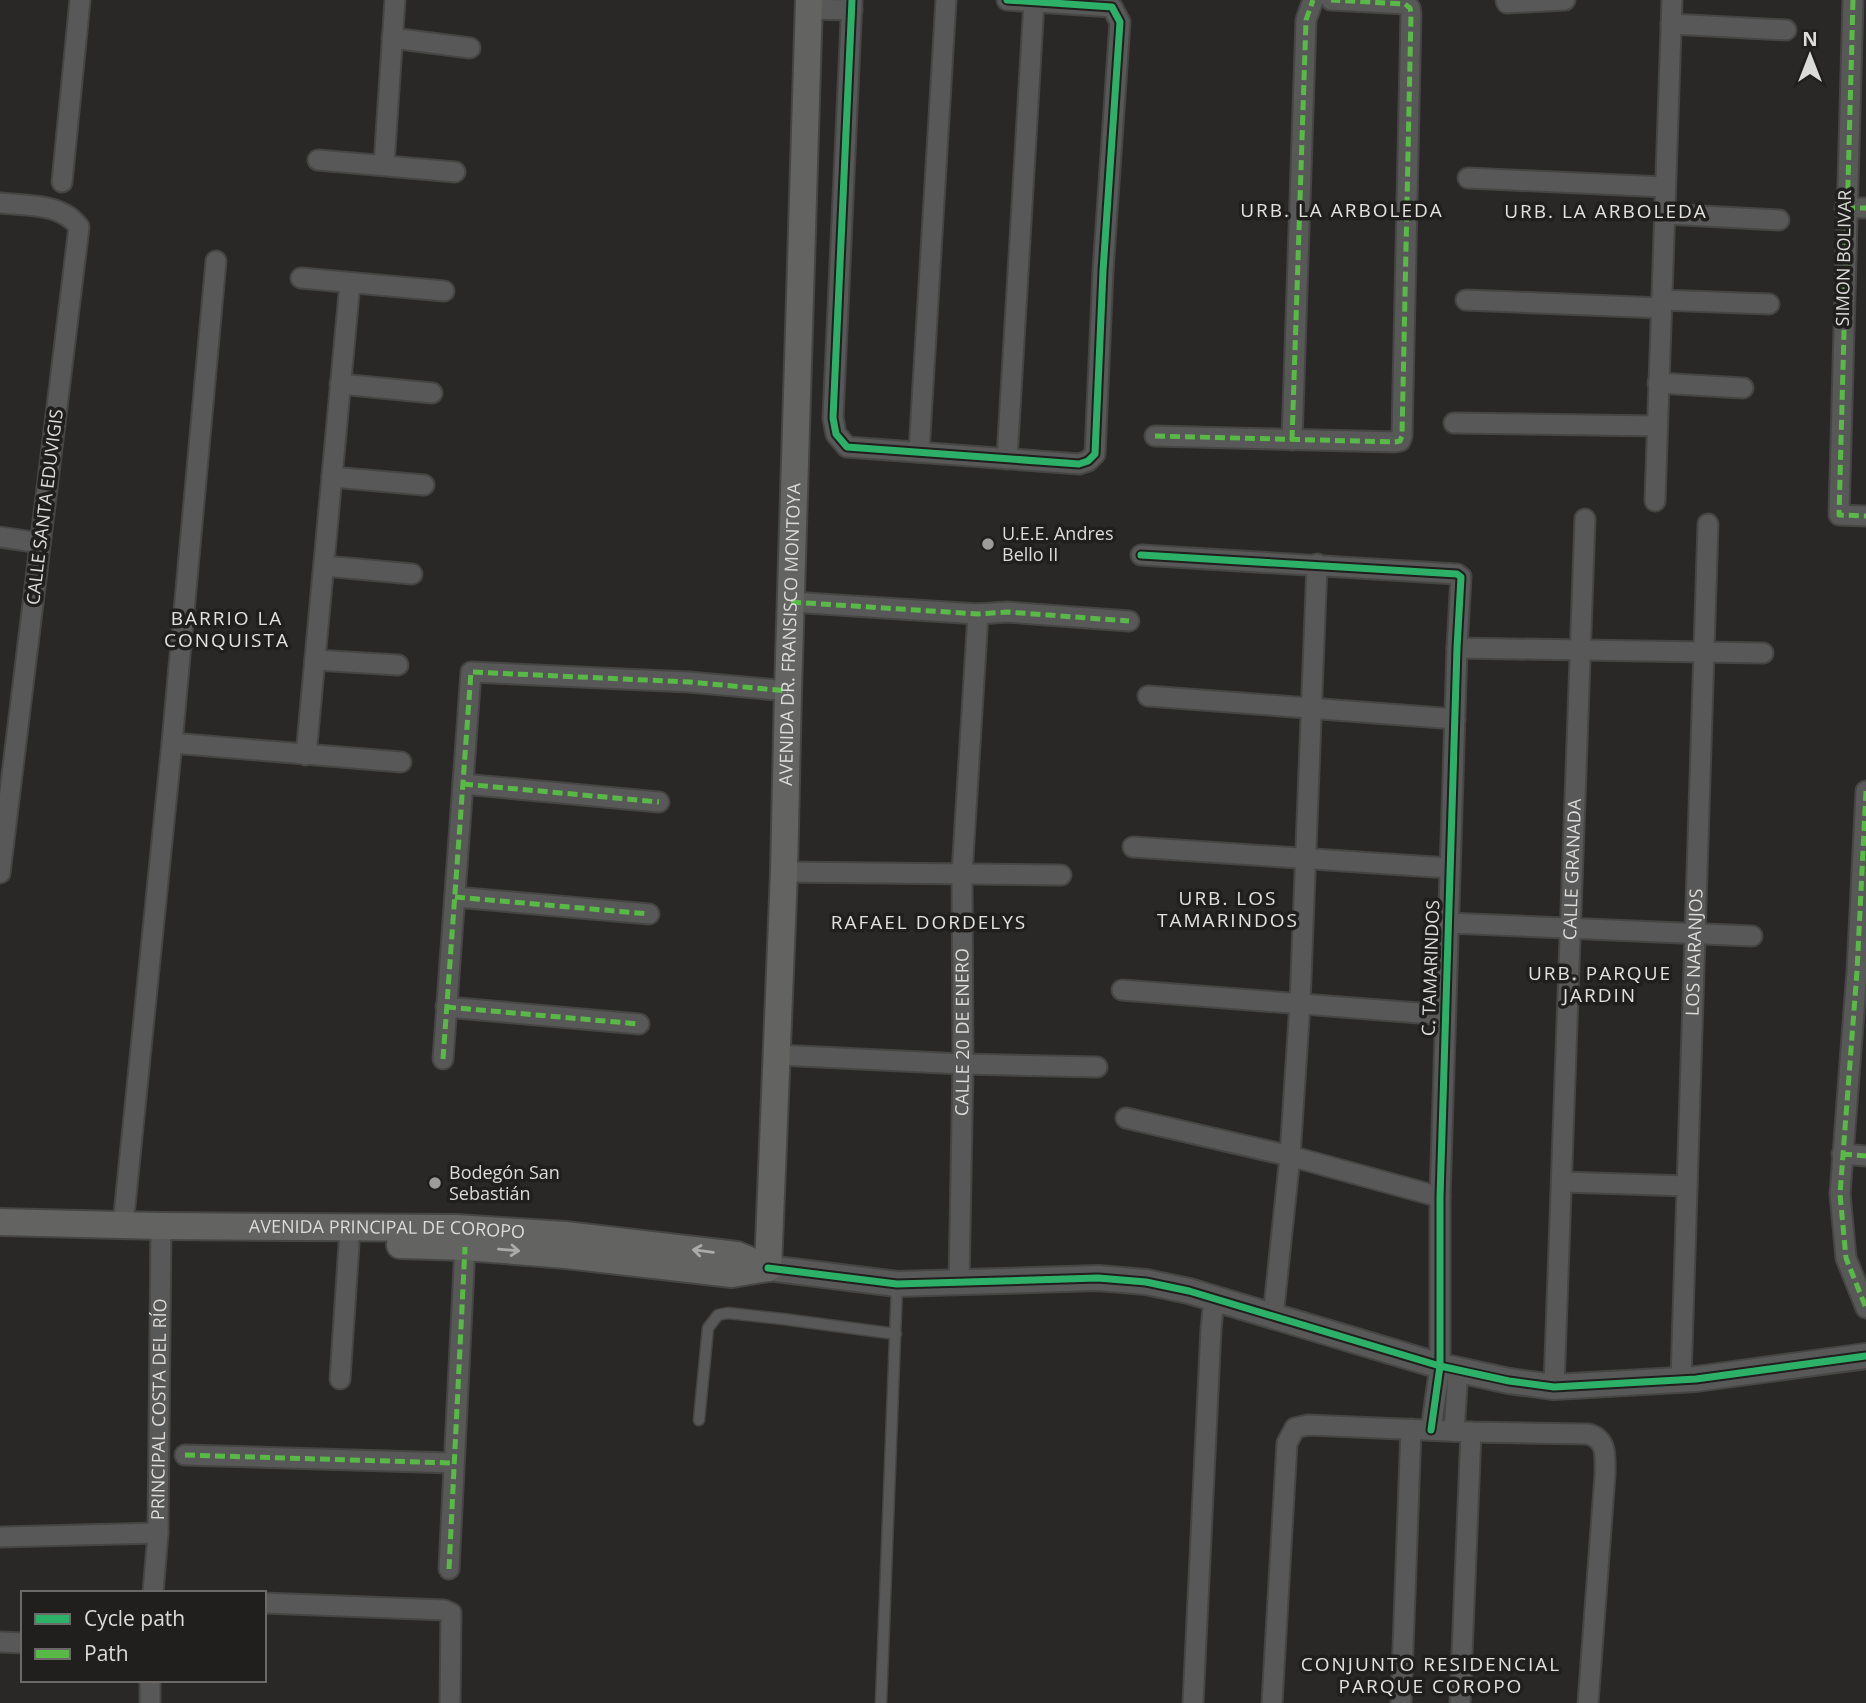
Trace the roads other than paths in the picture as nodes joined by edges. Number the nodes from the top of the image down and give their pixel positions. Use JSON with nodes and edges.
{"nodes":[{"id":1,"x":80,"y":0,"type":"edge"},
{"id":2,"x":395,"y":0,"type":"edge"},
{"id":3,"x":946,"y":0,"type":"edge"},
{"id":4,"x":1007,"y":0,"type":"edge"},
{"id":5,"x":1313,"y":0,"type":"edge"},
{"id":6,"x":1331,"y":0,"type":"edge"},
{"id":7,"x":1506,"y":0,"type":"edge"},
{"id":8,"x":1565,"y":0,"type":"edge"},
{"id":9,"x":1672,"y":0,"type":"edge"},
{"id":10,"x":1853,"y":0,"type":"edge"},
{"id":11,"x":1034,"y":2,"type":"junction"},
{"id":12,"x":809,"y":4,"type":"edge"},
{"id":13,"x":852,"y":5,"type":"edge"},
{"id":14,"x":1671,"y":24,"type":"junction"},
{"id":15,"x":1786,"y":30,"type":"dead end"},
{"id":16,"x":392,"y":38,"type":"junction"},
{"id":17,"x":470,"y":48,"type":"dead end"},
{"id":18,"x":318,"y":160,"type":"dead end"},
{"id":19,"x":384,"y":165,"type":"junction"},
{"id":20,"x":455,"y":172,"type":"dead end"},
{"id":21,"x":1468,"y":177,"type":"dead end"},
{"id":22,"x":62,"y":182,"type":"dead end"},
{"id":23,"x":1665,"y":187,"type":"junction"},
{"id":24,"x":0,"y":202,"type":"edge"},
{"id":25,"x":1845,"y":208,"type":"junction"},
{"id":26,"x":1866,"y":208,"type":"edge"},
{"id":27,"x":1664,"y":214,"type":"junction"},
{"id":28,"x":1779,"y":220,"type":"dead end"},
{"id":29,"x":216,"y":261,"type":"dead end"},
{"id":30,"x":301,"y":278,"type":"dead end"},
{"id":31,"x":350,"y":283,"type":"junction"},
{"id":32,"x":444,"y":291,"type":"dead end"},
{"id":33,"x":1466,"y":300,"type":"dead end"},
{"id":34,"x":1661,"y":304,"type":"junction"},
{"id":35,"x":1769,"y":304,"type":"dead end"},
{"id":36,"x":1658,"y":383,"type":"junction"},
{"id":37,"x":340,"y":384,"type":"junction"},
{"id":38,"x":1743,"y":388,"type":"dead end"},
{"id":39,"x":432,"y":393,"type":"dead end"},
{"id":40,"x":1454,"y":423,"type":"dead end"},
{"id":41,"x":1657,"y":426,"type":"junction"},
{"id":42,"x":1155,"y":436,"type":"dead end"},
{"id":43,"x":1292,"y":440,"type":"junction"},
{"id":44,"x":919,"y":452,"type":"junction"},
{"id":45,"x":1007,"y":459,"type":"junction"},
{"id":46,"x":332,"y":477,"type":"junction"},
{"id":47,"x":424,"y":485,"type":"dead end"},
{"id":48,"x":1655,"y":500,"type":"dead end"},
{"id":49,"x":1866,"y":516,"type":"edge"},
{"id":50,"x":1585,"y":519,"type":"dead end"},
{"id":51,"x":1708,"y":524,"type":"dead end"},
{"id":52,"x":0,"y":537,"type":"edge"},
{"id":53,"x":40,"y":543,"type":"junction"},
{"id":54,"x":1141,"y":555,"type":"dead end"},
{"id":55,"x":1317,"y":564,"type":"junction"},
{"id":56,"x":325,"y":566,"type":"junction"},
{"id":57,"x":412,"y":574,"type":"dead end"},
{"id":58,"x":791,"y":602,"type":"junction"},
{"id":59,"x":978,"y":614,"type":"junction"},
{"id":60,"x":1129,"y":621,"type":"dead end"},
{"id":61,"x":1457,"y":648,"type":"junction"},
{"id":62,"x":1580,"y":650,"type":"junction"},
{"id":63,"x":1704,"y":653,"type":"junction"},
{"id":64,"x":1763,"y":653,"type":"dead end"},
{"id":65,"x":315,"y":660,"type":"junction"},
{"id":66,"x":398,"y":665,"type":"dead end"},
{"id":67,"x":788,"y":691,"type":"junction"},
{"id":68,"x":1147,"y":696,"type":"dead end"},
{"id":69,"x":1311,"y":708,"type":"junction"},
{"id":70,"x":1455,"y":719,"type":"junction"},
{"id":71,"x":172,"y":743,"type":"junction"},
{"id":72,"x":306,"y":755,"type":"junction"},
{"id":73,"x":401,"y":762,"type":"dead end"},
{"id":74,"x":463,"y":785,"type":"junction"},
{"id":75,"x":1866,"y":791,"type":"edge"},
{"id":76,"x":659,"y":802,"type":"dead end"},
{"id":77,"x":1133,"y":847,"type":"dead end"},
{"id":78,"x":1307,"y":858,"type":"junction"},
{"id":79,"x":1450,"y":868,"type":"junction"},
{"id":80,"x":784,"y":872,"type":"junction"},
{"id":81,"x":0,"y":873,"type":"edge"},
{"id":82,"x":962,"y":874,"type":"junction"},
{"id":83,"x":1061,"y":875,"type":"dead end"},
{"id":84,"x":455,"y":897,"type":"junction"},
{"id":85,"x":649,"y":914,"type":"dead end"},
{"id":86,"x":1448,"y":923,"type":"junction"},
{"id":87,"x":1571,"y":928,"type":"junction"},
{"id":88,"x":1695,"y":933,"type":"junction"},
{"id":89,"x":1752,"y":936,"type":"dead end"},
{"id":90,"x":1861,"y":971,"type":"edge"},
{"id":91,"x":1122,"y":990,"type":"dead end"},
{"id":92,"x":1300,"y":1003,"type":"junction"},
{"id":93,"x":446,"y":1007,"type":"junction"},
{"id":94,"x":1445,"y":1015,"type":"junction"},
{"id":95,"x":639,"y":1024,"type":"dead end"},
{"id":96,"x":778,"y":1055,"type":"junction"},
{"id":97,"x":443,"y":1059,"type":"dead end"},
{"id":98,"x":963,"y":1064,"type":"junction"},
{"id":99,"x":1097,"y":1067,"type":"dead end"},
{"id":100,"x":1126,"y":1118,"type":"dead end"},
{"id":101,"x":1842,"y":1154,"type":"junction"},
{"id":102,"x":1290,"y":1156,"type":"junction"},
{"id":103,"x":1866,"y":1156,"type":"edge"},
{"id":104,"x":1563,"y":1182,"type":"junction"},
{"id":105,"x":1687,"y":1186,"type":"junction"},
{"id":106,"x":1440,"y":1197,"type":"junction"},
{"id":107,"x":0,"y":1222,"type":"edge"},
{"id":108,"x":123,"y":1225,"type":"junction"},
{"id":109,"x":161,"y":1233,"type":"junction"},
{"id":110,"x":0,"y":1239,"type":"edge"},
{"id":111,"x":349,"y":1244,"type":"junction"},
{"id":112,"x":465,"y":1247,"type":"junction"},
{"id":113,"x":768,"y":1268,"type":"junction"},
{"id":114,"x":958,"y":1283,"type":"junction"},
{"id":115,"x":897,"y":1284,"type":"junction"},
{"id":116,"x":1214,"y":1299,"type":"junction"},
{"id":117,"x":1866,"y":1308,"type":"edge"},
{"id":118,"x":1273,"y":1318,"type":"junction"},
{"id":119,"x":896,"y":1334,"type":"junction"},
{"id":120,"x":1866,"y":1356,"type":"edge"},
{"id":121,"x":1449,"y":1368,"type":"junction"},
{"id":122,"x":1681,"y":1379,"type":"junction"},
{"id":123,"x":340,"y":1380,"type":"dead end"},
{"id":124,"x":1554,"y":1387,"type":"junction"},
{"id":125,"x":699,"y":1420,"type":"dead end"},
{"id":126,"x":1421,"y":1430,"type":"junction"},
{"id":127,"x":1462,"y":1432,"type":"junction"},
{"id":128,"x":185,"y":1455,"type":"dead end"},
{"id":129,"x":453,"y":1463,"type":"junction"},
{"id":130,"x":158,"y":1533,"type":"junction"},
{"id":131,"x":0,"y":1537,"type":"edge"},
{"id":132,"x":449,"y":1569,"type":"dead end"},
{"id":133,"x":153,"y":1591,"type":"edge"},
{"id":134,"x":266,"y":1603,"type":"edge"},
{"id":135,"x":0,"y":1642,"type":"edge"},
{"id":136,"x":21,"y":1643,"type":"edge"},
{"id":137,"x":150,"y":1682,"type":"edge"},
{"id":138,"x":150,"y":1703,"type":"edge"},
{"id":139,"x":450,"y":1703,"type":"edge"},
{"id":140,"x":881,"y":1703,"type":"edge"},
{"id":141,"x":1193,"y":1703,"type":"edge"},
{"id":142,"x":1272,"y":1703,"type":"edge"},
{"id":143,"x":1401,"y":1703,"type":"edge"},
{"id":144,"x":1460,"y":1703,"type":"edge"},
{"id":145,"x":1588,"y":1703,"type":"edge"}],
"edges":[{"from":1,"to":22,"type":"street"},
{"from":2,"to":16,"type":"street"},
{"from":3,"to":44,"type":"street"},
{"from":4,"to":11,"type":"street"},
{"from":5,"to":43,"type":"street"},
{"from":6,"to":43,"type":"street"},
{"from":7,"to":8,"type":"street"},
{"from":9,"to":14,"type":"street"},
{"from":10,"to":25,"type":"street","name":"SIMON BOLIVAR"},
{"from":11,"to":45,"type":"street"},
{"from":11,"to":45,"type":"street"},
{"from":12,"to":13,"type":"street"},
{"from":12,"to":58,"type":"main road","name":"AVENIDA DR. FRANSISCO MONTOYA"},
{"from":13,"to":44,"type":"street"},
{"from":14,"to":15,"type":"street"},
{"from":14,"to":23,"type":"street"},
{"from":16,"to":17,"type":"street"},
{"from":16,"to":19,"type":"street"},
{"from":18,"to":19,"type":"street"},
{"from":19,"to":20,"type":"street"},
{"from":21,"to":23,"type":"street"},
{"from":23,"to":27,"type":"street"},
{"from":24,"to":53,"type":"street","name":"CALLE SANTA EDUVIGIS"},
{"from":25,"to":26,"type":"street"},
{"from":25,"to":49,"type":"street","name":"SIMON BOLIVAR"},
{"from":27,"to":28,"type":"street"},
{"from":27,"to":34,"type":"street"},
{"from":29,"to":71,"type":"street"},
{"from":30,"to":31,"type":"street"},
{"from":31,"to":32,"type":"street"},
{"from":31,"to":37,"type":"street"},
{"from":33,"to":34,"type":"street"},
{"from":34,"to":35,"type":"street"},
{"from":34,"to":36,"type":"street"},
{"from":36,"to":38,"type":"street"},
{"from":36,"to":41,"type":"street"},
{"from":37,"to":39,"type":"street"},
{"from":37,"to":46,"type":"street"},
{"from":40,"to":41,"type":"street"},
{"from":41,"to":48,"type":"street"},
{"from":42,"to":43,"type":"street"},
{"from":44,"to":45,"type":"street"},
{"from":46,"to":47,"type":"street"},
{"from":46,"to":56,"type":"street"},
{"from":50,"to":62,"type":"street","name":"CALLE GRANADA"},
{"from":51,"to":63,"type":"street","name":"LOS NARANJOS"},
{"from":52,"to":53,"type":"street"},
{"from":53,"to":81,"type":"street","name":"CALLE SANTA EDUVIGIS"},
{"from":54,"to":55,"type":"street"},
{"from":55,"to":61,"type":"street","name":"C. TAMARINDOS"},
{"from":55,"to":69,"type":"street"},
{"from":56,"to":57,"type":"street"},
{"from":56,"to":65,"type":"street"},
{"from":58,"to":59,"type":"street"},
{"from":58,"to":67,"type":"main road","name":"AVENIDA DR. FRANSISCO MONTOYA"},
{"from":59,"to":60,"type":"street"},
{"from":59,"to":82,"type":"street","name":"CALLE 20 DE ENERO"},
{"from":61,"to":62,"type":"street"},
{"from":61,"to":70,"type":"street","name":"C. TAMARINDOS"},
{"from":62,"to":63,"type":"street"},
{"from":62,"to":87,"type":"street","name":"CALLE GRANADA"},
{"from":63,"to":64,"type":"street"},
{"from":63,"to":88,"type":"street","name":"LOS NARANJOS"},
{"from":65,"to":66,"type":"street"},
{"from":65,"to":72,"type":"street"},
{"from":67,"to":74,"type":"street"},
{"from":67,"to":80,"type":"main road","name":"AVENIDA DR. FRANSISCO MONTOYA"},
{"from":68,"to":69,"type":"street"},
{"from":69,"to":70,"type":"street"},
{"from":69,"to":78,"type":"street"},
{"from":70,"to":79,"type":"street","name":"C. TAMARINDOS"},
{"from":71,"to":72,"type":"street"},
{"from":71,"to":108,"type":"street"},
{"from":72,"to":73,"type":"street"},
{"from":74,"to":76,"type":"street"},
{"from":74,"to":84,"type":"street"},
{"from":75,"to":90,"type":"street"},
{"from":77,"to":78,"type":"street"},
{"from":78,"to":79,"type":"street"},
{"from":78,"to":92,"type":"street"},
{"from":79,"to":86,"type":"street","name":"C. TAMARINDOS"},
{"from":80,"to":82,"type":"street"},
{"from":80,"to":96,"type":"main road","name":"AVENIDA DR. FRANSISCO MONTOYA"},
{"from":82,"to":83,"type":"street"},
{"from":82,"to":98,"type":"street","name":"CALLE 20 DE ENERO"},
{"from":84,"to":85,"type":"street"},
{"from":84,"to":93,"type":"street"},
{"from":86,"to":87,"type":"street"},
{"from":86,"to":94,"type":"street","name":"C. TAMARINDOS"},
{"from":87,"to":88,"type":"street"},
{"from":87,"to":104,"type":"street","name":"CALLE GRANADA"},
{"from":88,"to":89,"type":"street"},
{"from":88,"to":105,"type":"street","name":"LOS NARANJOS"},
{"from":90,"to":101,"type":"street"},
{"from":91,"to":92,"type":"street"},
{"from":92,"to":94,"type":"street"},
{"from":92,"to":102,"type":"street"},
{"from":93,"to":95,"type":"street"},
{"from":93,"to":97,"type":"street"},
{"from":94,"to":106,"type":"street","name":"C. TAMARINDOS"},
{"from":96,"to":98,"type":"street"},
{"from":96,"to":113,"type":"main road","name":"AVENIDA DR. FRANSISCO MONTOYA"},
{"from":98,"to":99,"type":"street"},
{"from":98,"to":114,"type":"street","name":"CALLE 20 DE ENERO"},
{"from":100,"to":102,"type":"street"},
{"from":101,"to":103,"type":"street"},
{"from":101,"to":117,"type":"street"},
{"from":102,"to":106,"type":"street"},
{"from":102,"to":118,"type":"street"},
{"from":104,"to":105,"type":"street"},
{"from":104,"to":124,"type":"street","name":"CALLE GRANADA"},
{"from":105,"to":122,"type":"street","name":"LOS NARANJOS"},
{"from":106,"to":121,"type":"street","name":"C. TAMARINDOS"},
{"from":107,"to":108,"type":"main road","name":"AVENIDA PRINCIPAL DE COROPO"},
{"from":108,"to":109,"type":"main road","name":"AVENIDA PRINCIPAL DE COROPO"},
{"from":109,"to":110,"type":"main road","name":"AVENIDA PRINCIPAL DE COROPO"},
{"from":109,"to":111,"type":"main road","name":"AVENIDA PRINCIPAL DE COROPO"},
{"from":113,"to":109,"type":"main road","name":"AVENIDA PRINCIPAL DE COROPO","one_way":true},
{"from":109,"to":130,"type":"street","name":"PRINCIPAL COSTA DEL RÍO"},
{"from":111,"to":112,"type":"main road","name":"AVENIDA PRINCIPAL DE COROPO"},
{"from":111,"to":123,"type":"street"},
{"from":112,"to":113,"type":"main road","name":"AVENIDA PRINCIPAL DE COROPO","one_way":true},
{"from":112,"to":129,"type":"street"},
{"from":113,"to":115,"type":"street","name":"AVENIDA PRINCIPAL DE COROPO"},
{"from":114,"to":115,"type":"street","name":"AVENIDA PRINCIPAL DE COROPO"},
{"from":114,"to":116,"type":"street","name":"AVENIDA PRINCIPAL DE COROPO"},
{"from":115,"to":119,"type":"lane"},
{"from":116,"to":118,"type":"street","name":"AVENIDA PRINCIPAL DE COROPO"},
{"from":116,"to":141,"type":"street"},
{"from":118,"to":121,"type":"street","name":"AVENIDA PRINCIPAL DE COROPO"},
{"from":119,"to":125,"type":"lane"},
{"from":119,"to":140,"type":"lane"},
{"from":120,"to":122,"type":"street","name":"AVENIDA PRINCIPAL DE COROPO"},
{"from":121,"to":124,"type":"street","name":"AVENIDA PRINCIPAL DE COROPO"},
{"from":121,"to":126,"type":"street"},
{"from":121,"to":127,"type":"street"},
{"from":122,"to":124,"type":"street","name":"AVENIDA PRINCIPAL DE COROPO"},
{"from":126,"to":127,"type":"street"},
{"from":126,"to":142,"type":"street"},
{"from":126,"to":143,"type":"street"},
{"from":127,"to":144,"type":"street"},
{"from":127,"to":145,"type":"street"},
{"from":128,"to":129,"type":"street"},
{"from":129,"to":132,"type":"street"},
{"from":130,"to":131,"type":"street"},
{"from":130,"to":133,"type":"street","name":"PRINCIPAL COSTA DEL RÍO"},
{"from":134,"to":139,"type":"street"},
{"from":135,"to":136,"type":"street"},
{"from":137,"to":138,"type":"street"}]}
